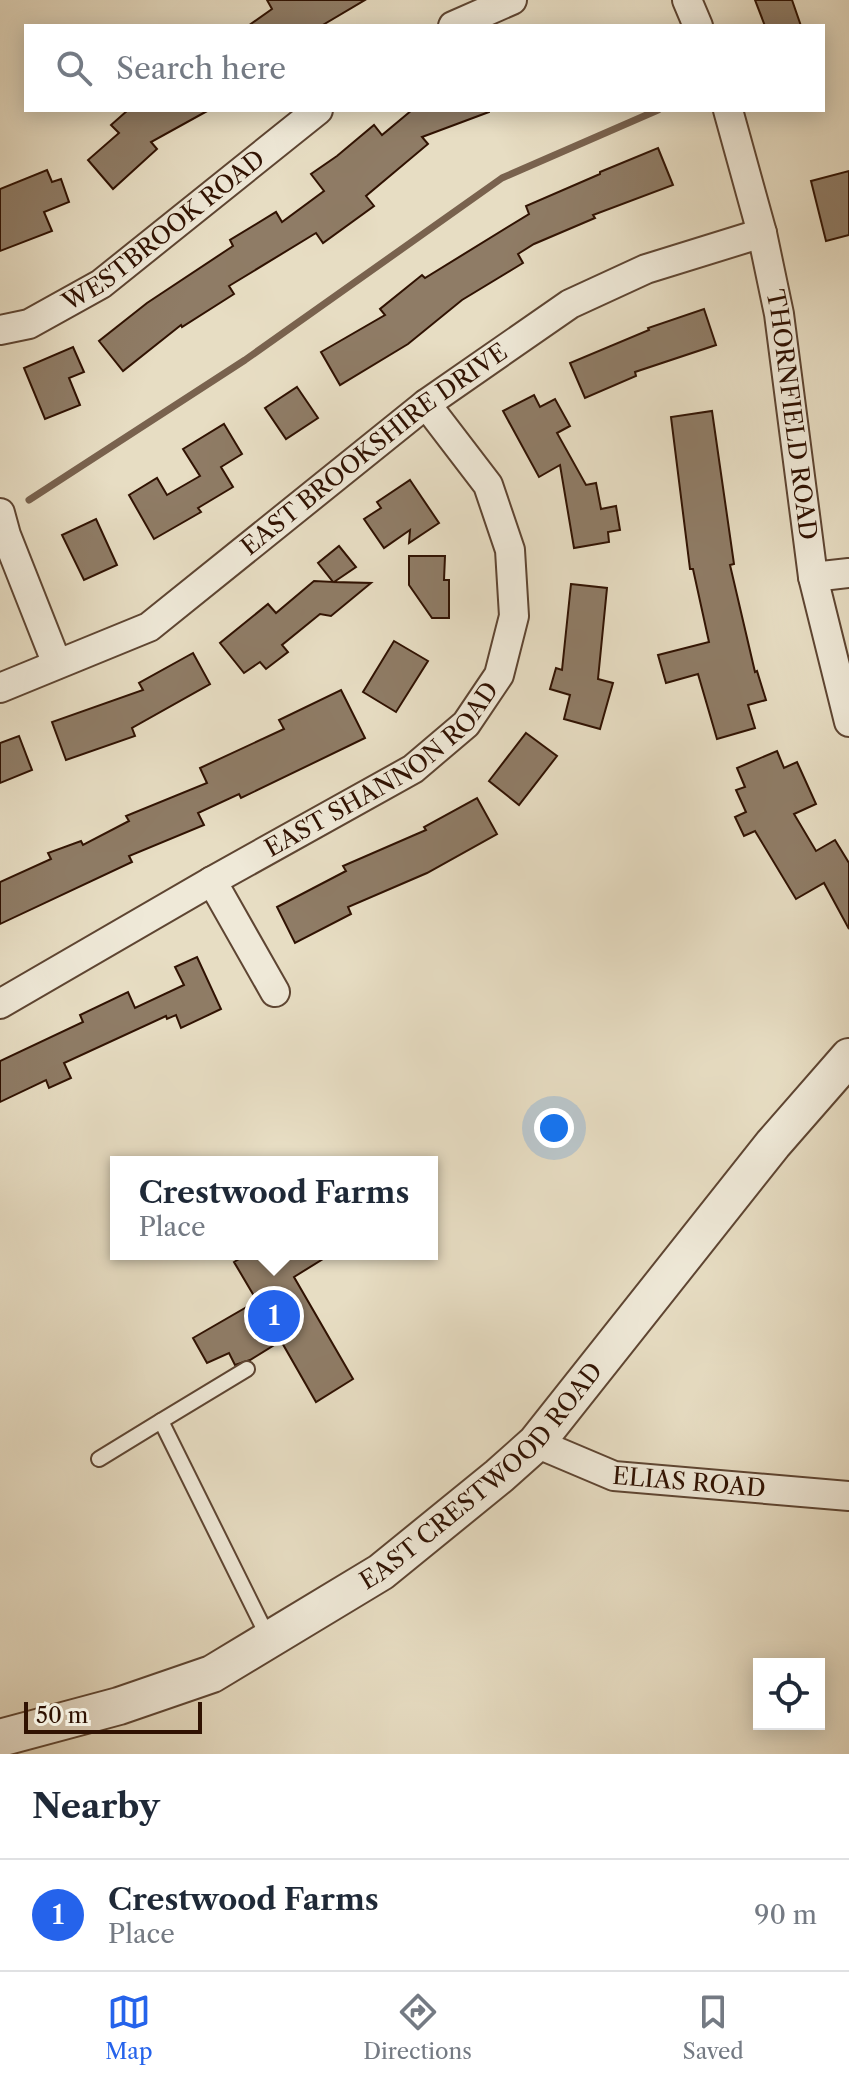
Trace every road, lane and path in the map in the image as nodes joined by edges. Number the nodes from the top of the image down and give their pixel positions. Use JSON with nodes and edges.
{"nodes":[{"id":1,"x":512,"y":0,"type":"edge"},
{"id":2,"x":687,"y":0,"type":"edge"},
{"id":3,"x":458,"y":24,"type":"edge"},
{"id":4,"x":697,"y":24,"type":"edge"},
{"id":5,"x":316,"y":112,"type":"edge"},
{"id":6,"x":729,"y":112,"type":"edge"},
{"id":7,"x":762,"y":233,"type":"junction"},
{"id":8,"x":0,"y":330,"type":"edge"},
{"id":9,"x":426,"y":404,"type":"junction"},
{"id":10,"x":0,"y":513,"type":"edge"},
{"id":11,"x":849,"y":573,"type":"edge"},
{"id":12,"x":813,"y":577,"type":"junction"},
{"id":13,"x":57,"y":664,"type":"junction"},
{"id":14,"x":0,"y":688,"type":"edge"},
{"id":15,"x":849,"y":722,"type":"edge"},
{"id":16,"x":212,"y":881,"type":"junction"},
{"id":17,"x":275,"y":992,"type":"dead end"},
{"id":18,"x":0,"y":1004,"type":"edge"},
{"id":19,"x":849,"y":1057,"type":"edge"},
{"id":20,"x":247,"y":1369,"type":"dead end"},
{"id":21,"x":161,"y":1421,"type":"junction"},
{"id":22,"x":536,"y":1443,"type":"junction"},
{"id":23,"x":99,"y":1459,"type":"dead end"},
{"id":24,"x":849,"y":1496,"type":"edge"},
{"id":25,"x":269,"y":1639,"type":"junction"},
{"id":26,"x":0,"y":1738,"type":"edge"}],
"edges":[{"from":1,"to":3,"type":"street"},
{"from":2,"to":4,"type":"street"},
{"from":5,"to":8,"type":"street","name":"WESTBROOK ROAD"},
{"from":6,"to":7,"type":"street","name":"THORNFIELD ROAD"},
{"from":7,"to":9,"type":"street","name":"EAST BROOKSHIRE DRIVE"},
{"from":7,"to":12,"type":"street","name":"THORNFIELD ROAD"},
{"from":9,"to":13,"type":"street","name":"EAST BROOKSHIRE DRIVE"},
{"from":9,"to":16,"type":"street","name":"EAST SHANNON ROAD"},
{"from":10,"to":13,"type":"street"},
{"from":11,"to":12,"type":"street"},
{"from":12,"to":15,"type":"street","name":"THORNFIELD ROAD"},
{"from":13,"to":14,"type":"street","name":"EAST BROOKSHIRE DRIVE"},
{"from":16,"to":17,"type":"street"},
{"from":16,"to":18,"type":"street","name":"EAST SHANNON ROAD"},
{"from":19,"to":22,"type":"street","name":"EAST CRESTWOOD ROAD"},
{"from":20,"to":21,"type":"lane"},
{"from":21,"to":23,"type":"lane"},
{"from":21,"to":25,"type":"lane"},
{"from":22,"to":24,"type":"street","name":"ELIAS ROAD"},
{"from":22,"to":25,"type":"street","name":"EAST CRESTWOOD ROAD"},
{"from":25,"to":26,"type":"street","name":"EAST CRESTWOOD ROAD"}]}
